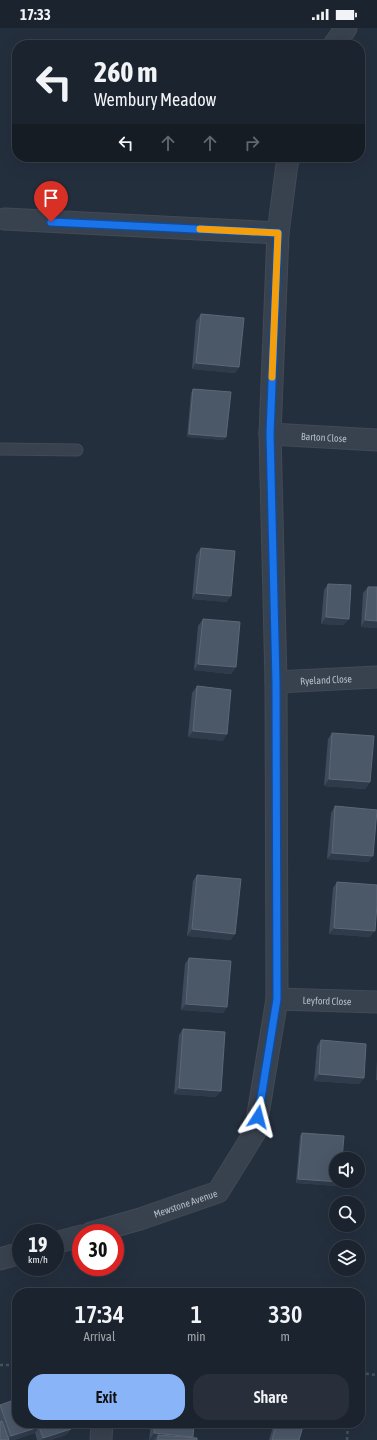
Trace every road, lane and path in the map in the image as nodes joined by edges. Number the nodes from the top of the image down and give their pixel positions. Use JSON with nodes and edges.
{"nodes":[{"id":1,"x":346,"y":28,"type":"edge"},
{"id":2,"x":338,"y":40,"type":"edge"},
{"id":3,"x":288,"y":162,"type":"edge"},
{"id":4,"x":5,"y":219,"type":"dead end"},
{"id":5,"x":278,"y":233,"type":"junction"},
{"id":6,"x":270,"y":434,"type":"junction"},
{"id":7,"x":377,"y":440,"type":"edge"},
{"id":8,"x":0,"y":449,"type":"edge"},
{"id":9,"x":77,"y":450,"type":"dead end"},
{"id":10,"x":377,"y":677,"type":"edge"},
{"id":11,"x":276,"y":682,"type":"junction"},
{"id":12,"x":277,"y":999,"type":"junction"},
{"id":13,"x":377,"y":1002,"type":"edge"},
{"id":14,"x":122,"y":1224,"type":"edge"},
{"id":15,"x":12,"y":1256,"type":"edge"},
{"id":16,"x":0,"y":1259,"type":"edge"},
{"id":17,"x":0,"y":1365,"type":"edge"},
{"id":18,"x":12,"y":1365,"type":"edge"},
{"id":19,"x":365,"y":1374,"type":"edge"},
{"id":20,"x":377,"y":1375,"type":"edge"},
{"id":21,"x":102,"y":1428,"type":"edge"},
{"id":22,"x":348,"y":1428,"type":"edge"},
{"id":23,"x":101,"y":1440,"type":"edge"},
{"id":24,"x":347,"y":1440,"type":"edge"}],
"edges":[{"from":1,"to":2,"type":"street"},
{"from":3,"to":5,"type":"street","name":"Mewstone Avenue"},
{"from":4,"to":5,"type":"street"},
{"from":5,"to":6,"type":"street","name":"Mewstone Avenue"},
{"from":6,"to":7,"type":"street","name":"Barton Close"},
{"from":6,"to":11,"type":"street","name":"Mewstone Avenue"},
{"from":8,"to":9,"type":"lane"},
{"from":10,"to":11,"type":"street","name":"Ryeland Close"},
{"from":11,"to":12,"type":"street","name":"Mewstone Avenue"},
{"from":12,"to":13,"type":"street","name":"Leyford Close"},
{"from":12,"to":14,"type":"street","name":"Mewstone Avenue"},
{"from":15,"to":16,"type":"street"},
{"from":17,"to":18,"type":"path"},
{"from":19,"to":20,"type":"path"},
{"from":21,"to":23,"type":"street"},
{"from":22,"to":24,"type":"path"}]}
